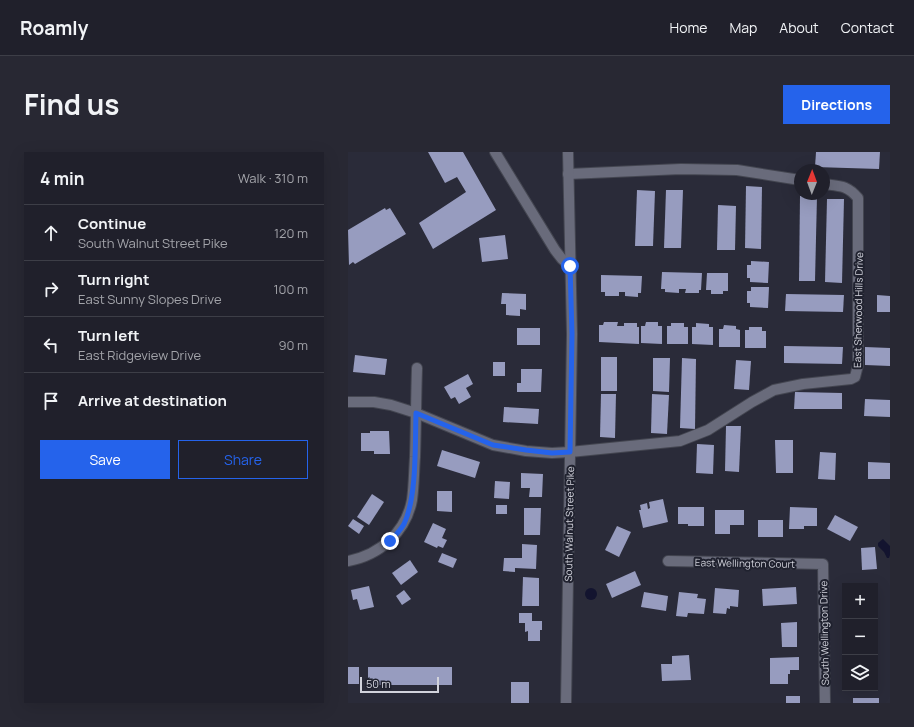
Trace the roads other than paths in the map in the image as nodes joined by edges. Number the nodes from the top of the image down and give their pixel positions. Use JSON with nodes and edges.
{"nodes":[{"id":1,"x":495,"y":152,"type":"edge"},
{"id":2,"x":568,"y":152,"type":"edge"},
{"id":3,"x":568,"y":174,"type":"junction"},
{"id":4,"x":794,"y":179,"type":"edge"},
{"id":5,"x":830,"y":185,"type":"edge"},
{"id":6,"x":570,"y":266,"type":"junction"},
{"id":7,"x":417,"y":368,"type":"dead end"},
{"id":8,"x":348,"y":402,"type":"edge"},
{"id":9,"x":416,"y":413,"type":"junction"},
{"id":10,"x":570,"y":452,"type":"junction"},
{"id":11,"x":348,"y":560,"type":"edge"},
{"id":12,"x":668,"y":561,"type":"dead end"},
{"id":13,"x":823,"y":564,"type":"joint"},
{"id":14,"x":566,"y":703,"type":"edge"},
{"id":15,"x":825,"y":703,"type":"edge"}],
"edges":[{"from":1,"to":6,"type":"street"},
{"from":2,"to":3,"type":"street","name":"South Walnut Street Pike"},
{"from":3,"to":4,"type":"street"},
{"from":3,"to":6,"type":"street","name":"South Walnut Street Pike"},
{"from":5,"to":10,"type":"street","name":"East Sherwood Hills Drive"},
{"from":6,"to":10,"type":"street","name":"South Walnut Street Pike"},
{"from":7,"to":9,"type":"street"},
{"from":8,"to":9,"type":"street"},
{"from":9,"to":10,"type":"street"},
{"from":9,"to":11,"type":"street"},
{"from":10,"to":14,"type":"street","name":"South Walnut Street Pike"},
{"from":12,"to":13,"type":"street","name":"East Wellington Court"},
{"from":13,"to":15,"type":"street","name":"South Wellington Drive"}]}
